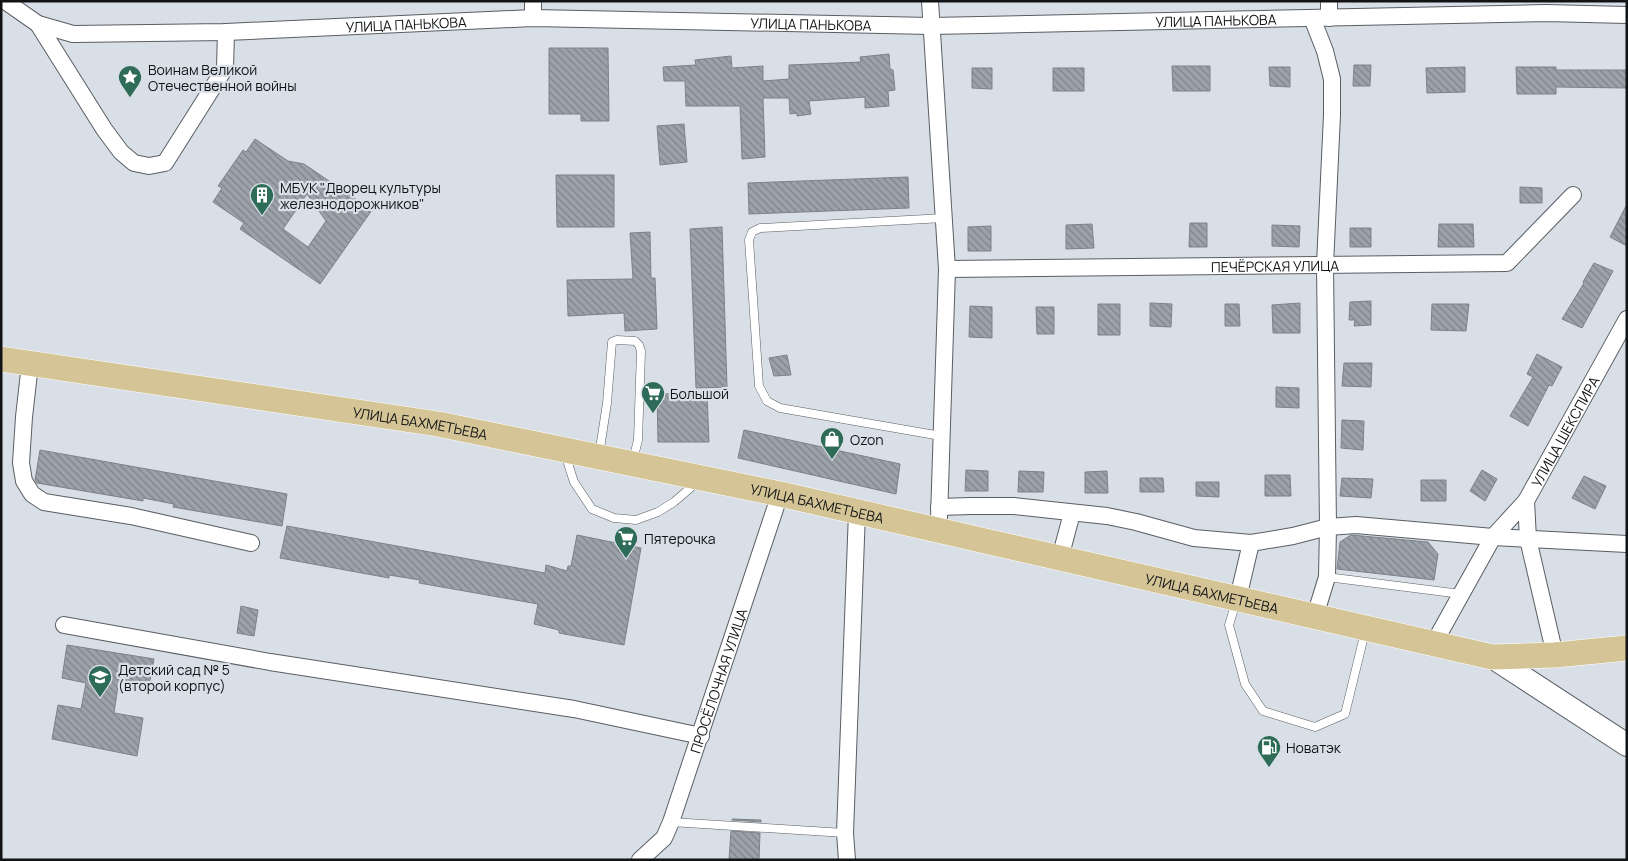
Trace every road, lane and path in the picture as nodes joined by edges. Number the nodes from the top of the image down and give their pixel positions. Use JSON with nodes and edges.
{"nodes":[{"id":1,"x":5,"y":1,"type":"edge"},
{"id":2,"x":533,"y":1,"type":"edge"},
{"id":3,"x":930,"y":1,"type":"edge"},
{"id":4,"x":1329,"y":1,"type":"edge"},
{"id":5,"x":1546,"y":7,"type":"edge"},
{"id":6,"x":1627,"y":15,"type":"edge"},
{"id":7,"x":533,"y":18,"type":"junction"},
{"id":8,"x":1312,"y":18,"type":"junction"},
{"id":9,"x":1330,"y":18,"type":"junction"},
{"id":10,"x":38,"y":24,"type":"junction"},
{"id":11,"x":931,"y":26,"type":"junction"},
{"id":12,"x":226,"y":32,"type":"junction"},
{"id":13,"x":1573,"y":195,"type":"dead end"},
{"id":14,"x":944,"y":218,"type":"junction"},
{"id":15,"x":1325,"y":265,"type":"junction"},
{"id":16,"x":947,"y":269,"type":"junction"},
{"id":17,"x":1627,"y":319,"type":"edge"},
{"id":18,"x":1,"y":359,"type":"edge"},
{"id":19,"x":30,"y":364,"type":"junction"},
{"id":20,"x":941,"y":436,"type":"junction"},
{"id":21,"x":564,"y":450,"type":"junction"},
{"id":22,"x":599,"y":457,"type":"junction"},
{"id":23,"x":632,"y":464,"type":"junction"},
{"id":24,"x":702,"y":478,"type":"junction"},
{"id":25,"x":780,"y":494,"type":"junction"},
{"id":26,"x":1526,"y":500,"type":"junction"},
{"id":27,"x":857,"y":512,"type":"junction"},
{"id":28,"x":1072,"y":513,"type":"junction"},
{"id":29,"x":939,"y":519,"type":"junction"},
{"id":30,"x":1328,"y":527,"type":"junction"},
{"id":31,"x":1493,"y":537,"type":"junction"},
{"id":32,"x":1528,"y":539,"type":"junction"},
{"id":33,"x":250,"y":543,"type":"dead end"},
{"id":34,"x":1251,"y":543,"type":"junction"},
{"id":35,"x":1627,"y":544,"type":"edge"},
{"id":36,"x":1060,"y":558,"type":"junction"},
{"id":37,"x":1326,"y":577,"type":"junction"},
{"id":38,"x":1462,"y":594,"type":"junction"},
{"id":39,"x":1238,"y":598,"type":"junction"},
{"id":40,"x":1315,"y":616,"type":"junction"},
{"id":41,"x":64,"y":625,"type":"dead end"},
{"id":42,"x":1366,"y":628,"type":"junction"},
{"id":43,"x":1434,"y":643,"type":"junction"},
{"id":44,"x":1627,"y":648,"type":"edge"},
{"id":45,"x":1555,"y":655,"type":"junction"},
{"id":46,"x":1492,"y":657,"type":"junction"},
{"id":47,"x":701,"y":736,"type":"junction"},
{"id":48,"x":1627,"y":745,"type":"edge"},
{"id":49,"x":672,"y":822,"type":"junction"},
{"id":50,"x":845,"y":833,"type":"junction"},
{"id":51,"x":640,"y":860,"type":"edge"},
{"id":52,"x":847,"y":860,"type":"edge"}],
"edges":[{"from":1,"to":10,"type":"street","name":"УЛИЦА ПАНЬКОВА"},
{"from":2,"to":7,"type":"street"},
{"from":3,"to":11,"type":"street"},
{"from":4,"to":9,"type":"street"},
{"from":5,"to":6,"type":"street","name":"УЛИЦА ПАНЬКОВА"},
{"from":5,"to":9,"type":"street","name":"УЛИЦА ПАНЬКОВА"},
{"from":7,"to":11,"type":"street","name":"УЛИЦА ПАНЬКОВА"},
{"from":7,"to":12,"type":"street","name":"УЛИЦА ПАНЬКОВА"},
{"from":8,"to":9,"type":"street","name":"УЛИЦА ПАНЬКОВА"},
{"from":8,"to":11,"type":"street","name":"УЛИЦА ПАНЬКОВА"},
{"from":8,"to":15,"type":"street"},
{"from":10,"to":12,"type":"street","name":"УЛИЦА ПАНЬКОВА"},
{"from":10,"to":12,"type":"street"},
{"from":11,"to":14,"type":"street"},
{"from":13,"to":15,"type":"street","name":"ПЕЧЁРСКАЯ УЛИЦА"},
{"from":14,"to":16,"type":"street"},
{"from":14,"to":20,"type":"lane"},
{"from":15,"to":16,"type":"street","name":"ПЕЧЁРСКАЯ УЛИЦА"},
{"from":15,"to":30,"type":"street"},
{"from":16,"to":20,"type":"street"},
{"from":17,"to":26,"type":"street","name":"УЛИЦА ШЕКСПИРА"},
{"from":18,"to":19,"type":"main road","name":"УЛИЦА БАХМЕТЬЕВА"},
{"from":19,"to":21,"type":"main road","name":"УЛИЦА БАХМЕТЬЕВА"},
{"from":19,"to":33,"type":"street"},
{"from":20,"to":29,"type":"street"},
{"from":21,"to":22,"type":"main road","name":"УЛИЦА БАХМЕТЬЕВА"},
{"from":21,"to":24,"type":"lane"},
{"from":22,"to":23,"type":"main road","name":"УЛИЦА БАХМЕТЬЕВА"},
{"from":22,"to":23,"type":"lane"},
{"from":23,"to":24,"type":"main road","name":"УЛИЦА БАХМЕТЬЕВА"},
{"from":24,"to":25,"type":"main road","name":"УЛИЦА БАХМЕТЬЕВА"},
{"from":25,"to":27,"type":"main road","name":"УЛИЦА БАХМЕТЬЕВА"},
{"from":25,"to":47,"type":"street","name":"ПРОСЁЛОЧНАЯ УЛИЦА"},
{"from":26,"to":31,"type":"street","name":"УЛИЦА ШЕКСПИРА"},
{"from":26,"to":32,"type":"street"},
{"from":27,"to":29,"type":"main road","name":"УЛИЦА БАХМЕТЬЕВА"},
{"from":27,"to":50,"type":"street"},
{"from":28,"to":29,"type":"street"},
{"from":28,"to":34,"type":"street"},
{"from":28,"to":36,"type":"street"},
{"from":29,"to":36,"type":"main road","name":"УЛИЦА БАХМЕТЬЕВА"},
{"from":30,"to":31,"type":"street"},
{"from":30,"to":34,"type":"street"},
{"from":30,"to":37,"type":"street"},
{"from":31,"to":32,"type":"street"},
{"from":31,"to":38,"type":"street","name":"УЛИЦА ШЕКСПИРА"},
{"from":32,"to":35,"type":"street"},
{"from":32,"to":45,"type":"street"},
{"from":34,"to":39,"type":"street"},
{"from":36,"to":39,"type":"main road","name":"УЛИЦА БАХМЕТЬЕВА"},
{"from":37,"to":38,"type":"lane"},
{"from":37,"to":40,"type":"street"},
{"from":38,"to":43,"type":"street","name":"УЛИЦА ШЕКСПИРА"},
{"from":39,"to":40,"type":"main road","name":"УЛИЦА БАХМЕТЬЕВА"},
{"from":39,"to":42,"type":"lane"},
{"from":40,"to":42,"type":"main road","name":"УЛИЦА БАХМЕТЬЕВА"},
{"from":41,"to":47,"type":"street"},
{"from":42,"to":43,"type":"main road","name":"УЛИЦА БАХМЕТЬЕВА"},
{"from":43,"to":46,"type":"main road","name":"УЛИЦА БАХМЕТЬЕВА"},
{"from":44,"to":45,"type":"main road","name":"УЛИЦА БАХМЕТЬЕВА"},
{"from":45,"to":46,"type":"main road","name":"УЛИЦА БАХМЕТЬЕВА"},
{"from":46,"to":48,"type":"main road"},
{"from":47,"to":49,"type":"street","name":"ПРОСЁЛОЧНАЯ УЛИЦА"},
{"from":49,"to":50,"type":"lane"},
{"from":49,"to":51,"type":"street","name":"ПРОСЁЛОЧНАЯ УЛИЦА"},
{"from":50,"to":52,"type":"street"}]}
